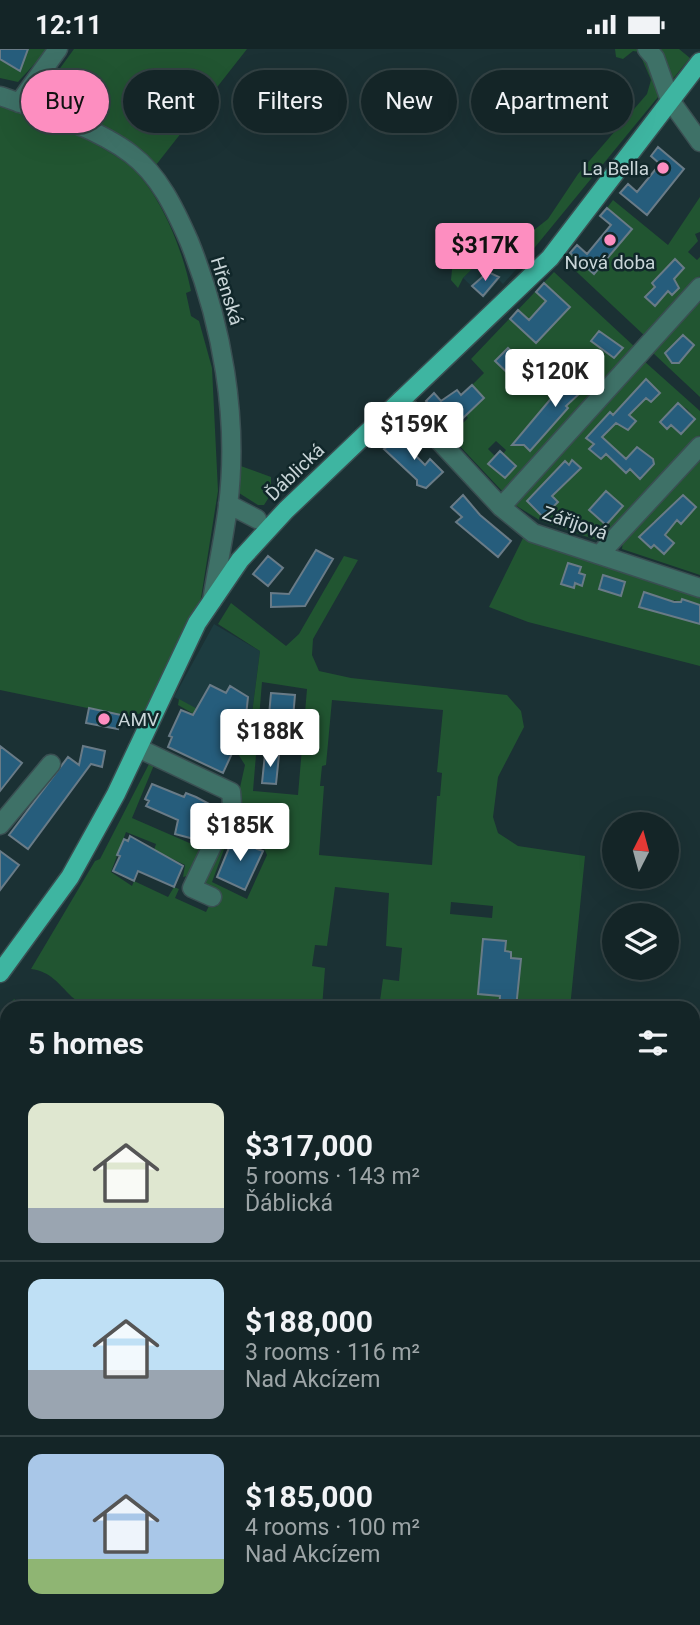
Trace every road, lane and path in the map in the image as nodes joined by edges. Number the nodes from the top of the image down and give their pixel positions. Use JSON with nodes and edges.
{"nodes":[{"id":1,"x":58,"y":49,"type":"edge"},
{"id":2,"x":648,"y":49,"type":"edge"},
{"id":3,"x":700,"y":62,"type":"edge"},
{"id":4,"x":0,"y":96,"type":"edge"},
{"id":5,"x":670,"y":100,"type":"junction"},
{"id":6,"x":19,"y":103,"type":"junction"},
{"id":7,"x":700,"y":142,"type":"edge"},
{"id":8,"x":700,"y":287,"type":"edge"},
{"id":9,"x":401,"y":400,"type":"junction"},
{"id":10,"x":700,"y":446,"type":"edge"},
{"id":11,"x":228,"y":504,"type":"junction"},
{"id":12,"x":501,"y":507,"type":"junction"},
{"id":13,"x":257,"y":519,"type":"dead end"},
{"id":14,"x":600,"y":554,"type":"junction"},
{"id":15,"x":700,"y":588,"type":"edge"},
{"id":16,"x":212,"y":601,"type":"junction"},
{"id":17,"x":138,"y":748,"type":"junction"},
{"id":18,"x":51,"y":764,"type":"dead end"},
{"id":19,"x":0,"y":825,"type":"edge"},
{"id":20,"x":212,"y":897,"type":"dead end"},
{"id":21,"x":0,"y":973,"type":"edge"}],
"edges":[{"from":1,"to":6,"type":"street"},
{"from":2,"to":5,"type":"street"},
{"from":3,"to":5,"type":"main road","name":"Ďáblická"},
{"from":4,"to":6,"type":"street","name":"Hřenská"},
{"from":5,"to":7,"type":"street"},
{"from":5,"to":9,"type":"main road","name":"Ďáblická"},
{"from":6,"to":11,"type":"street","name":"Hřenská"},
{"from":8,"to":12,"type":"street"},
{"from":9,"to":12,"type":"street","name":"Zářijová"},
{"from":9,"to":16,"type":"main road","name":"Ďáblická"},
{"from":10,"to":14,"type":"street"},
{"from":11,"to":13,"type":"street"},
{"from":11,"to":16,"type":"street","name":"Hřenská"},
{"from":12,"to":14,"type":"street","name":"Zářijová"},
{"from":14,"to":15,"type":"street","name":"Zářijová"},
{"from":16,"to":17,"type":"main road","name":"Ďáblická"},
{"from":17,"to":20,"type":"street"},
{"from":17,"to":21,"type":"main road","name":"Ďáblická"},
{"from":18,"to":19,"type":"street"}]}
